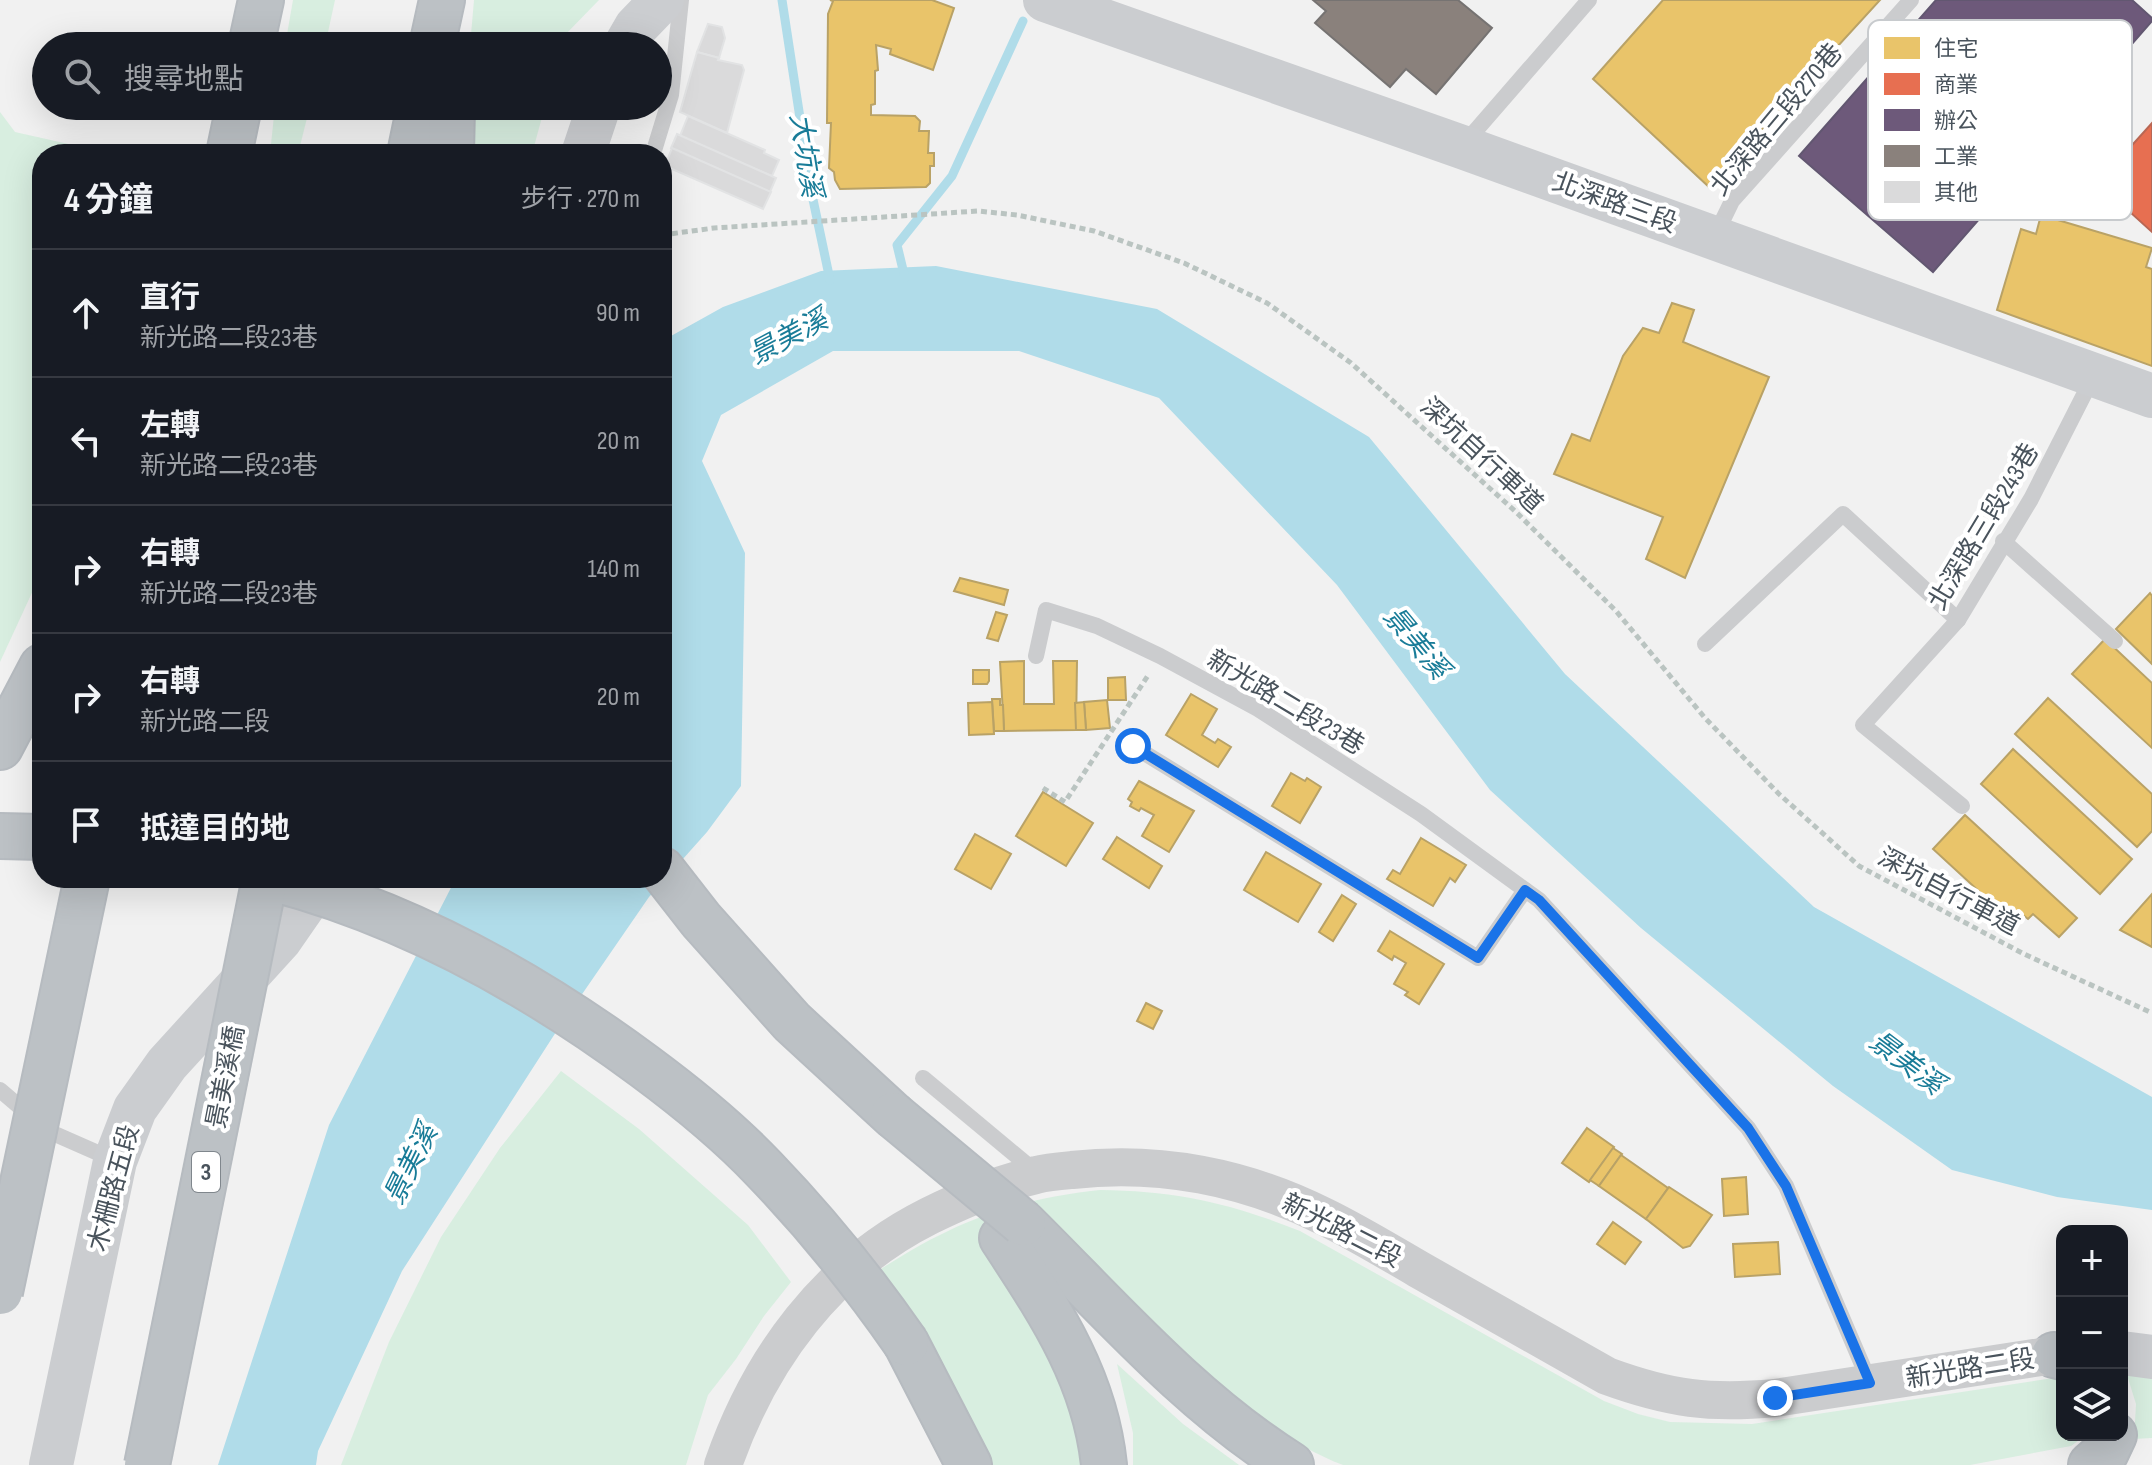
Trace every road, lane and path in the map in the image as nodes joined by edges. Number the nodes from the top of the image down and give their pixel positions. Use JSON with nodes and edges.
{"nodes":[{"id":1,"x":261,"y":0,"type":"edge"},
{"id":2,"x":442,"y":0,"type":"edge"},
{"id":3,"x":463,"y":0,"type":"edge"},
{"id":4,"x":662,"y":0,"type":"edge"},
{"id":5,"x":681,"y":0,"type":"edge"},
{"id":6,"x":1589,"y":0,"type":"edge"},
{"id":7,"x":1911,"y":0,"type":"edge"},
{"id":8,"x":1060,"y":5,"type":"edge"},
{"id":9,"x":1893,"y":20,"type":"edge"},
{"id":10,"x":254,"y":32,"type":"edge"},
{"id":11,"x":435,"y":32,"type":"edge"},
{"id":12,"x":459,"y":32,"type":"edge"},
{"id":13,"x":633,"y":32,"type":"edge"},
{"id":14,"x":1868,"y":48,"type":"edge"},
{"id":15,"x":672,"y":86,"type":"edge"},
{"id":16,"x":236,"y":120,"type":"edge"},
{"id":17,"x":417,"y":120,"type":"edge"},
{"id":18,"x":452,"y":120,"type":"edge"},
{"id":19,"x":594,"y":120,"type":"edge"},
{"id":20,"x":663,"y":120,"type":"edge"},
{"id":21,"x":231,"y":144,"type":"edge"},
{"id":22,"x":412,"y":144,"type":"edge"},
{"id":23,"x":451,"y":144,"type":"edge"},
{"id":24,"x":586,"y":144,"type":"edge"},
{"id":25,"x":656,"y":144,"type":"edge"},
{"id":26,"x":1462,"y":147,"type":"junction"},
{"id":27,"x":672,"y":234,"type":"edge"},
{"id":28,"x":1715,"y":238,"type":"junction"},
{"id":29,"x":2094,"y":376,"type":"junction"},
{"id":30,"x":2152,"y":396,"type":"edge"},
{"id":31,"x":2003,"y":541,"type":"junction"},
{"id":32,"x":1958,"y":620,"type":"junction"},
{"id":33,"x":2115,"y":641,"type":"dead end"},
{"id":34,"x":1705,"y":644,"type":"dead end"},
{"id":35,"x":1036,"y":656,"type":"dead end"},
{"id":36,"x":1160,"y":656,"type":"junction"},
{"id":37,"x":32,"y":686,"type":"edge"},
{"id":38,"x":1133,"y":746,"type":"dead end"},
{"id":39,"x":0,"y":747,"type":"edge"},
{"id":40,"x":1043,"y":788,"type":"dead end"},
{"id":41,"x":1962,"y":806,"type":"dead end"},
{"id":42,"x":0,"y":836,"type":"edge"},
{"id":43,"x":32,"y":837,"type":"edge"},
{"id":44,"x":672,"y":883,"type":"edge"},
{"id":45,"x":85,"y":888,"type":"edge"},
{"id":46,"x":263,"y":888,"type":"edge"},
{"id":47,"x":309,"y":888,"type":"edge"},
{"id":48,"x":316,"y":888,"type":"edge"},
{"id":49,"x":1525,"y":890,"type":"junction"},
{"id":50,"x":2152,"y":1013,"type":"edge"},
{"id":51,"x":923,"y":1078,"type":"dead end"},
{"id":52,"x":0,"y":1090,"type":"edge"},
{"id":53,"x":115,"y":1161,"type":"junction"},
{"id":54,"x":1038,"y":1174,"type":"junction"},
{"id":55,"x":1012,"y":1230,"type":"junction"},
{"id":56,"x":0,"y":1292,"type":"edge"},
{"id":57,"x":2128,"y":1354,"type":"edge"},
{"id":58,"x":2056,"y":1355,"type":"edge"},
{"id":59,"x":2152,"y":1357,"type":"edge"},
{"id":60,"x":1870,"y":1383,"type":"junction"},
{"id":61,"x":2111,"y":1441,"type":"edge"},
{"id":62,"x":51,"y":1465,"type":"edge"},
{"id":63,"x":147,"y":1465,"type":"edge"},
{"id":64,"x":723,"y":1465,"type":"edge"},
{"id":65,"x":969,"y":1465,"type":"edge"},
{"id":66,"x":1104,"y":1465,"type":"edge"},
{"id":67,"x":1291,"y":1465,"type":"edge"},
{"id":68,"x":2091,"y":1465,"type":"edge"}],
"edges":[{"from":1,"to":10,"type":"highway"},
{"from":2,"to":11,"type":"highway"},
{"from":3,"to":12,"type":"highway"},
{"from":4,"to":13,"type":"main road"},
{"from":5,"to":15,"type":"lane"},
{"from":6,"to":26,"type":"lane"},
{"from":7,"to":9,"type":"lane","name":"北深路三段270巷"},
{"from":8,"to":26,"type":"main road","name":"北深路三段"},
{"from":14,"to":28,"type":"lane","name":"北深路三段270巷"},
{"from":16,"to":21,"type":"highway"},
{"from":17,"to":22,"type":"highway"},
{"from":18,"to":23,"type":"highway"},
{"from":19,"to":24,"type":"main road"},
{"from":20,"to":25,"type":"lane"},
{"from":26,"to":28,"type":"main road","name":"北深路三段"},
{"from":27,"to":50,"type":"path","name":"深坑自行車道"},
{"from":28,"to":29,"type":"main road","name":"北深路三段"},
{"from":29,"to":30,"type":"main road","name":"北深路三段"},
{"from":29,"to":31,"type":"lane","name":"北深路三段243巷"},
{"from":31,"to":32,"type":"lane","name":"北深路三段243巷"},
{"from":31,"to":33,"type":"lane"},
{"from":32,"to":34,"type":"lane"},
{"from":32,"to":41,"type":"lane","name":"北深路三段243巷"},
{"from":35,"to":36,"type":"lane","name":"新光路二段23巷"},
{"from":36,"to":40,"type":"path"},
{"from":36,"to":49,"type":"lane","name":"新光路二段23巷"},
{"from":37,"to":39,"type":"highway"},
{"from":38,"to":49,"type":"lane"},
{"from":42,"to":43,"type":"highway"},
{"from":44,"to":55,"type":"highway","bridge":true},
{"from":45,"to":56,"type":"highway","bridge":true},
{"from":46,"to":63,"type":"highway","name":"景美溪橋","number":"3","bridge":true},
{"from":47,"to":65,"type":"highway","bridge":true},
{"from":48,"to":53,"type":"main road","name":"木柵路五段"},
{"from":49,"to":60,"type":"lane","name":"新光路二段23巷"},
{"from":51,"to":54,"type":"lane"},
{"from":52,"to":53,"type":"lane"},
{"from":53,"to":62,"type":"main road","name":"木柵路五段"},
{"from":54,"to":60,"type":"street","name":"新光路二段"},
{"from":54,"to":64,"type":"street","name":"新光路二段"},
{"from":55,"to":66,"type":"highway"},
{"from":55,"to":67,"type":"highway"},
{"from":57,"to":59,"type":"main road"},
{"from":58,"to":60,"type":"street","name":"新光路二段"},
{"from":61,"to":68,"type":"highway"}]}
